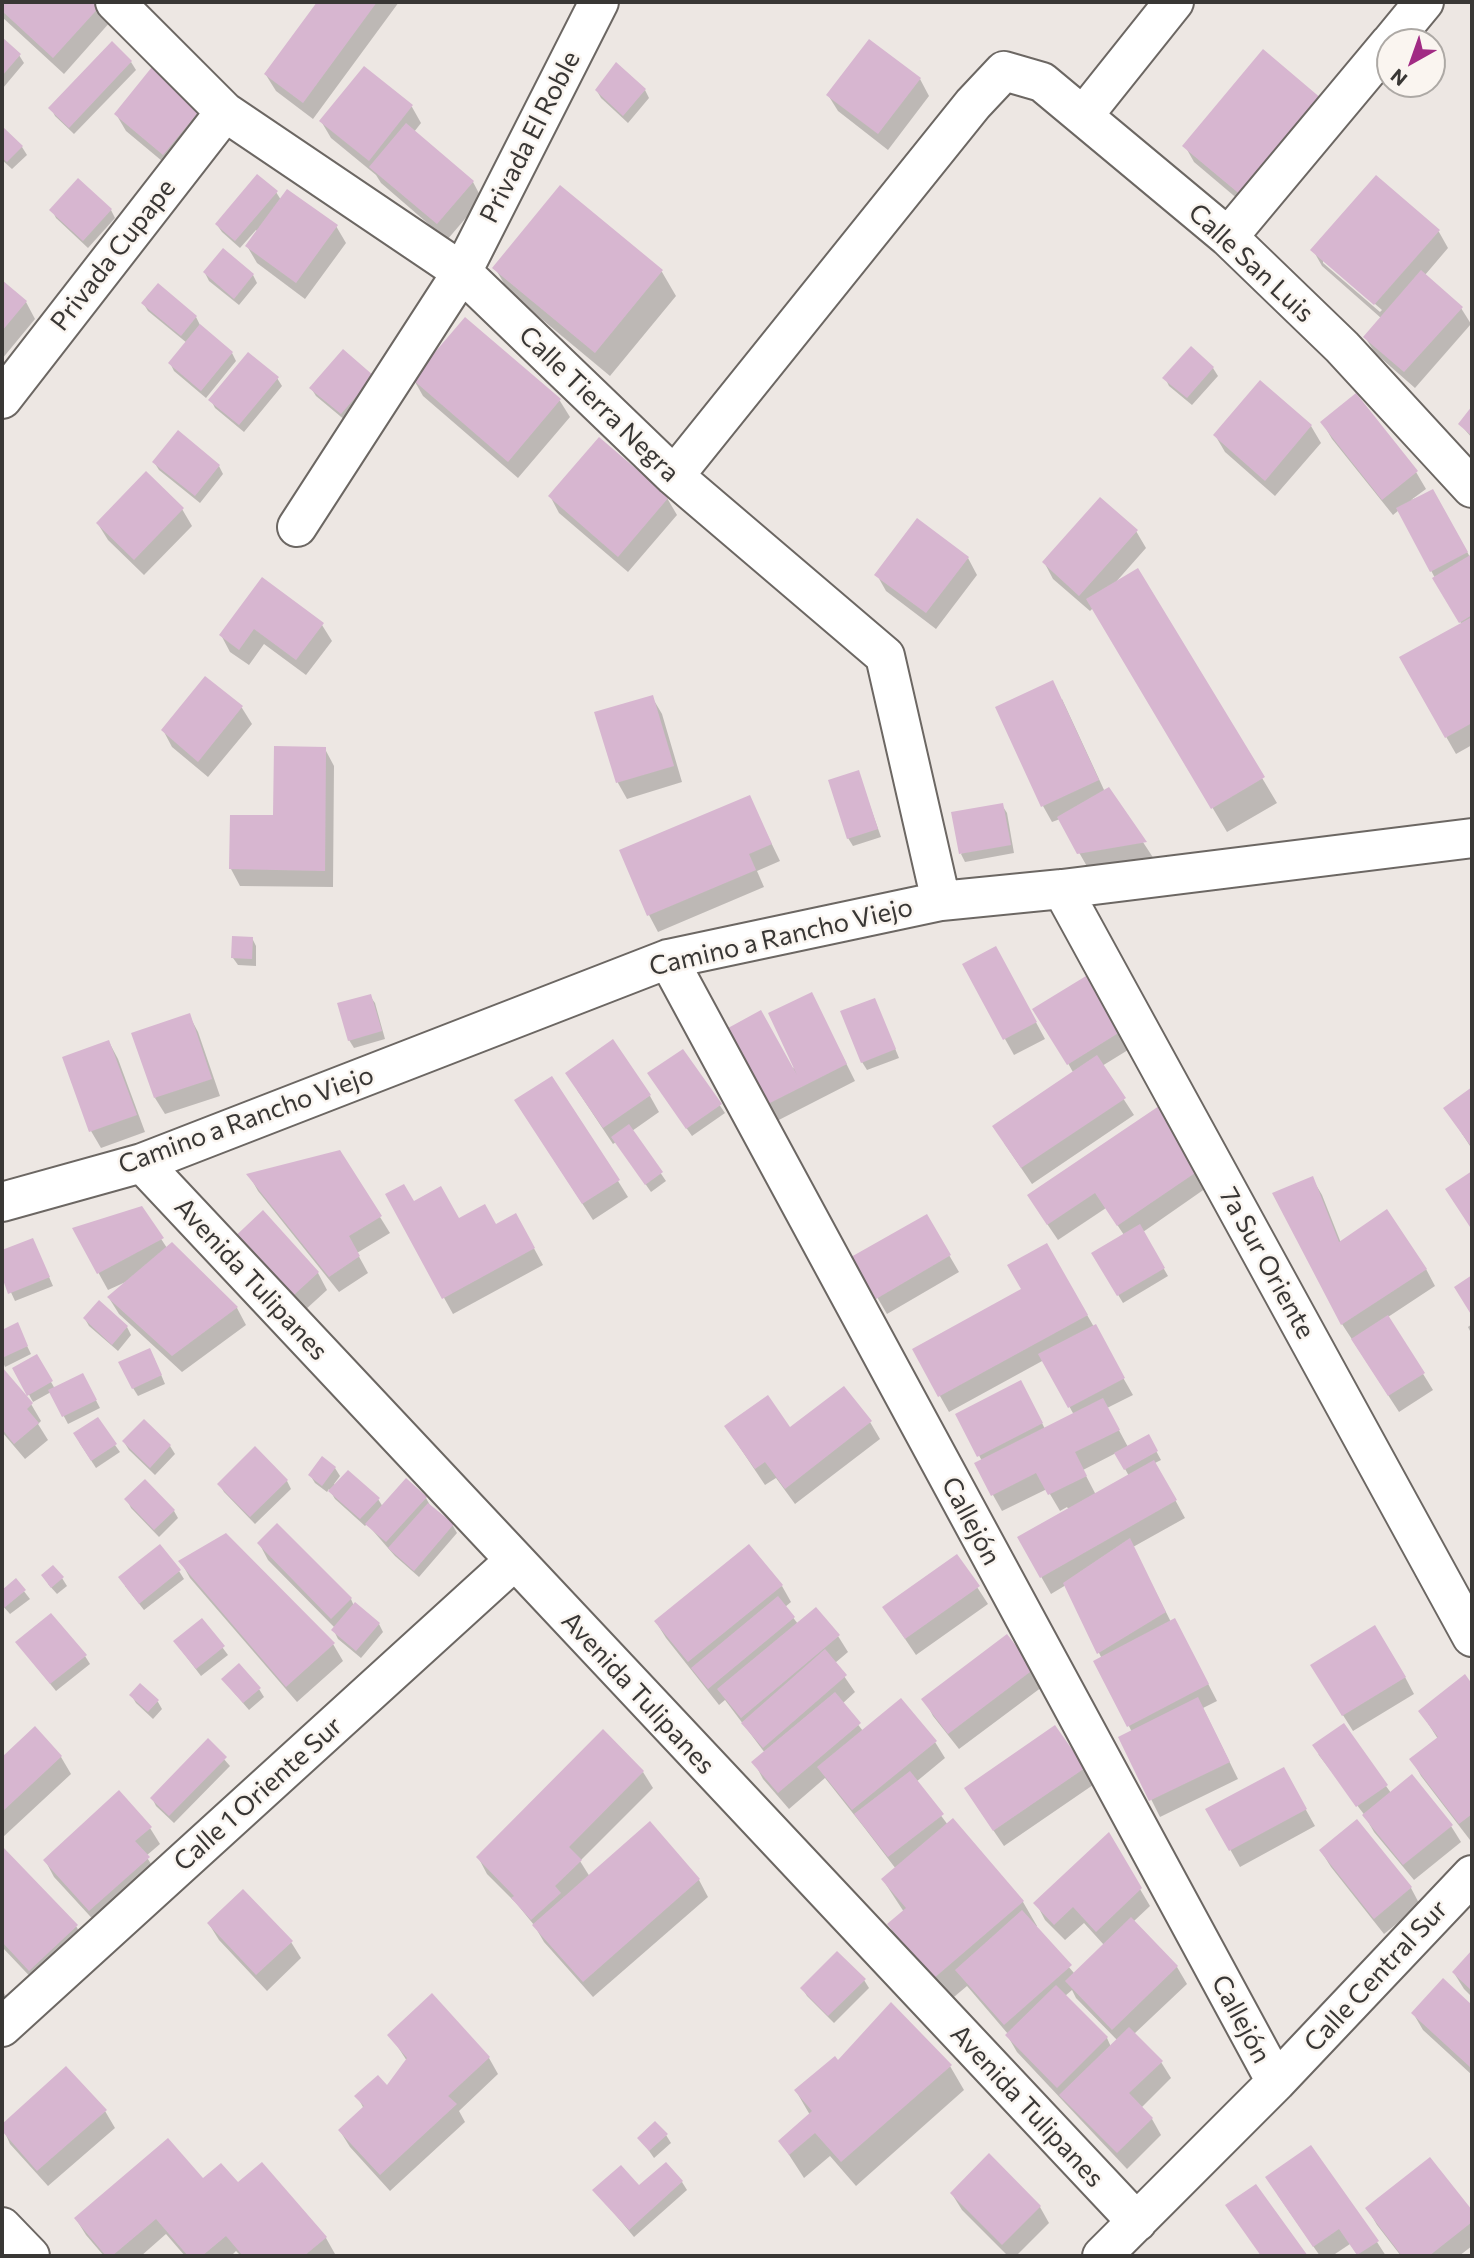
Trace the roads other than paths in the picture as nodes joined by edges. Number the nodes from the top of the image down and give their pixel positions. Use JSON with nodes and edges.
{"nodes":[{"id":1,"x":115,"y":2,"type":"edge"},
{"id":2,"x":599,"y":2,"type":"edge"},
{"id":3,"x":1174,"y":2,"type":"edge"},
{"id":4,"x":1424,"y":2,"type":"edge"},
{"id":5,"x":1402,"y":28,"type":"edge"},
{"id":6,"x":1376,"y":59,"type":"edge"},
{"id":7,"x":225,"y":112,"type":"junction"},
{"id":8,"x":1083,"y":116,"type":"junction"},
{"id":9,"x":1228,"y":237,"type":"junction"},
{"id":10,"x":462,"y":272,"type":"junction"},
{"id":11,"x":2,"y":399,"type":"edge"},
{"id":12,"x":674,"y":476,"type":"junction"},
{"id":13,"x":1472,"y":488,"type":"edge"},
{"id":14,"x":297,"y":527,"type":"dead end"},
{"id":15,"x":1472,"y":838,"type":"edge"},
{"id":16,"x":1062,"y":889,"type":"junction"},
{"id":17,"x":941,"y":901,"type":"junction"},
{"id":18,"x":667,"y":959,"type":"junction"},
{"id":19,"x":142,"y":1163,"type":"junction"},
{"id":20,"x":2,"y":1202,"type":"edge"},
{"id":21,"x":514,"y":1561,"type":"junction"},
{"id":22,"x":1472,"y":1637,"type":"edge"},
{"id":23,"x":1472,"y":1875,"type":"edge"},
{"id":24,"x":2,"y":2027,"type":"edge"},
{"id":25,"x":1276,"y":2082,"type":"junction"},
{"id":26,"x":1137,"y":2222,"type":"junction"},
{"id":27,"x":2,"y":2227,"type":"edge"},
{"id":28,"x":30,"y":2256,"type":"edge"},
{"id":29,"x":1102,"y":2256,"type":"edge"}],
"edges":[{"from":1,"to":7,"type":"street","name":"Calle Tierra Negra"},
{"from":2,"to":10,"type":"street","name":"Privada El Roble"},
{"from":3,"to":8,"type":"street"},
{"from":4,"to":5,"type":"street"},
{"from":6,"to":9,"type":"street"},
{"from":7,"to":10,"type":"street","name":"Calle Tierra Negra"},
{"from":7,"to":11,"type":"street","name":"Privada Cupape"},
{"from":8,"to":9,"type":"street","name":"Calle San Luis"},
{"from":8,"to":12,"type":"street","name":"Calle San Luis"},
{"from":9,"to":13,"type":"street","name":"Calle San Luis"},
{"from":10,"to":12,"type":"street","name":"Calle Tierra Negra"},
{"from":10,"to":14,"type":"street","name":"Privada El Roble"},
{"from":12,"to":17,"type":"street","name":"Calle Tierra Negra"},
{"from":15,"to":16,"type":"street","name":"Camino a Rancho Viejo"},
{"from":16,"to":17,"type":"street","name":"Camino a Rancho Viejo"},
{"from":16,"to":22,"type":"street","name":"7a Sur Oriente"},
{"from":17,"to":18,"type":"street","name":"Camino a Rancho Viejo"},
{"from":18,"to":19,"type":"street","name":"Camino a Rancho Viejo"},
{"from":18,"to":25,"type":"street","name":"Callejón"},
{"from":19,"to":20,"type":"street","name":"Camino a Rancho Viejo"},
{"from":19,"to":21,"type":"street","name":"Avenida Tulipanes"},
{"from":21,"to":24,"type":"street","name":"Calle 1 Oriente Sur"},
{"from":21,"to":26,"type":"street","name":"Avenida Tulipanes"},
{"from":23,"to":25,"type":"street","name":"Calle Central Sur"},
{"from":25,"to":26,"type":"street","name":"Calle Central Sur"},
{"from":26,"to":29,"type":"street","name":"Calle Central Sur"},
{"from":27,"to":28,"type":"street"}]}
